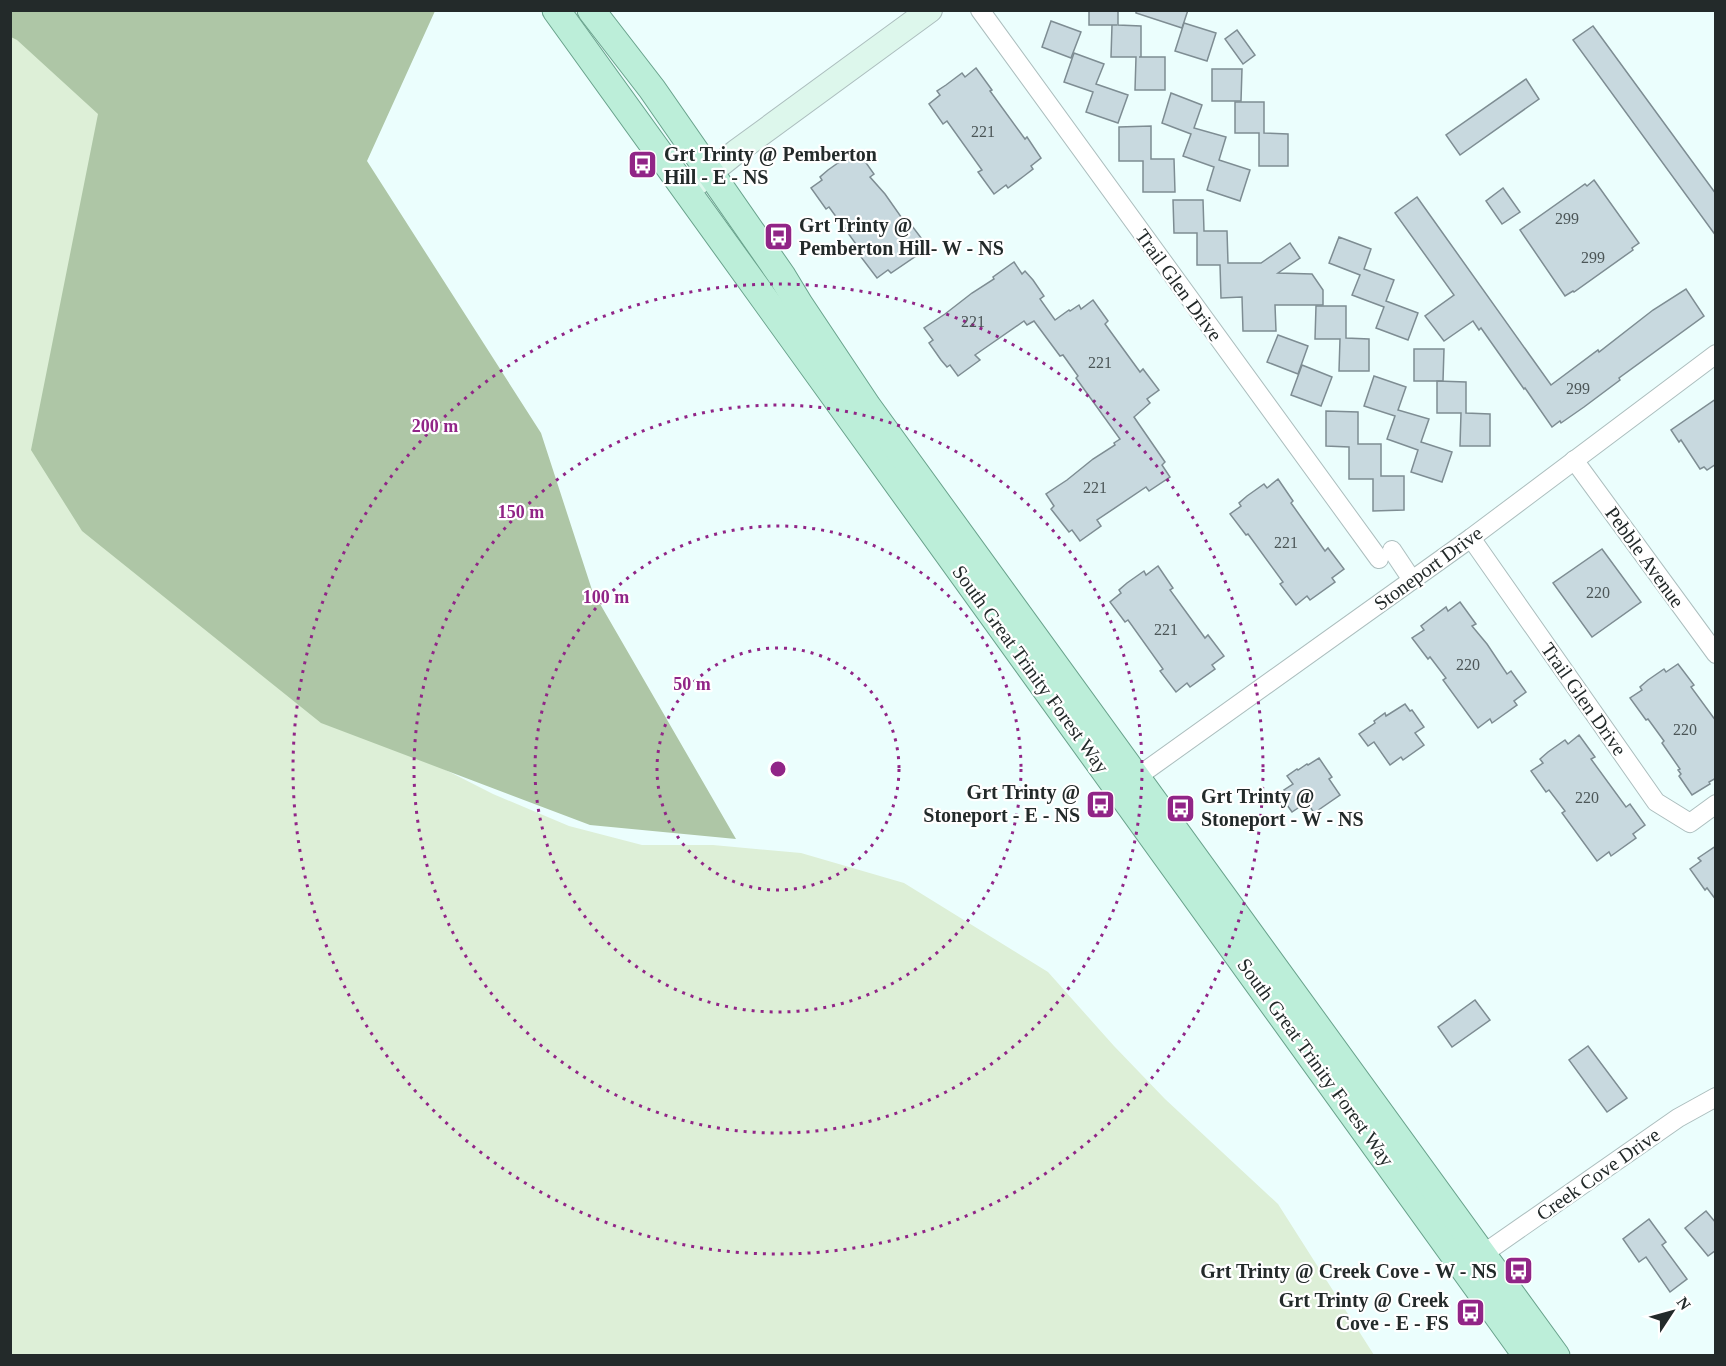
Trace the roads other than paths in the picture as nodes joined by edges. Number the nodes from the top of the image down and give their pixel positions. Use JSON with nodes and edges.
{"nodes":[{"id":1,"x":556,"y":10,"type":"edge"},
{"id":2,"x":591,"y":10,"type":"edge"},
{"id":3,"x":930,"y":10,"type":"edge"},
{"id":4,"x":980,"y":10,"type":"edge"},
{"id":5,"x":710,"y":172,"type":"junction"},
{"id":6,"x":686,"y":192,"type":"junction"},
{"id":7,"x":1716,"y":354,"type":"edge"},
{"id":8,"x":1574,"y":460,"type":"junction"},
{"id":9,"x":1471,"y":538,"type":"junction"},
{"id":10,"x":1412,"y":580,"type":"junction"},
{"id":11,"x":1716,"y":654,"type":"edge"},
{"id":12,"x":1137,"y":777,"type":"junction"},
{"id":13,"x":1716,"y":804,"type":"edge"},
{"id":14,"x":1716,"y":1097,"type":"edge"},
{"id":15,"x":1483,"y":1254,"type":"junction"},
{"id":16,"x":1527,"y":1356,"type":"edge"},
{"id":17,"x":1556,"y":1356,"type":"edge"}],
"edges":[{"from":1,"to":6,"type":"main road","name":"South Great Trinity Forest Way"},
{"from":2,"to":5,"type":"main road","name":"South Great Trinity Forest Way"},
{"from":3,"to":5,"type":"street"},
{"from":4,"to":10,"type":"street","name":"Trail Glen Drive"},
{"from":5,"to":6,"type":"street"},
{"from":5,"to":12,"type":"main road","name":"South Great Trinity Forest Way"},
{"from":6,"to":16,"type":"main road","name":"South Great Trinity Forest Way"},
{"from":7,"to":8,"type":"street","name":"Stoneport Drive"},
{"from":8,"to":9,"type":"street","name":"Stoneport Drive"},
{"from":8,"to":11,"type":"street","name":"Pebble Avenue"},
{"from":9,"to":10,"type":"street","name":"Stoneport Drive"},
{"from":9,"to":13,"type":"street","name":"Trail Glen Drive"},
{"from":10,"to":12,"type":"street","name":"Stoneport Drive"},
{"from":12,"to":15,"type":"main road","name":"South Great Trinity Forest Way"},
{"from":14,"to":15,"type":"street","name":"Creek Cove Drive"},
{"from":15,"to":17,"type":"main road","name":"South Great Trinity Forest Way"}]}
